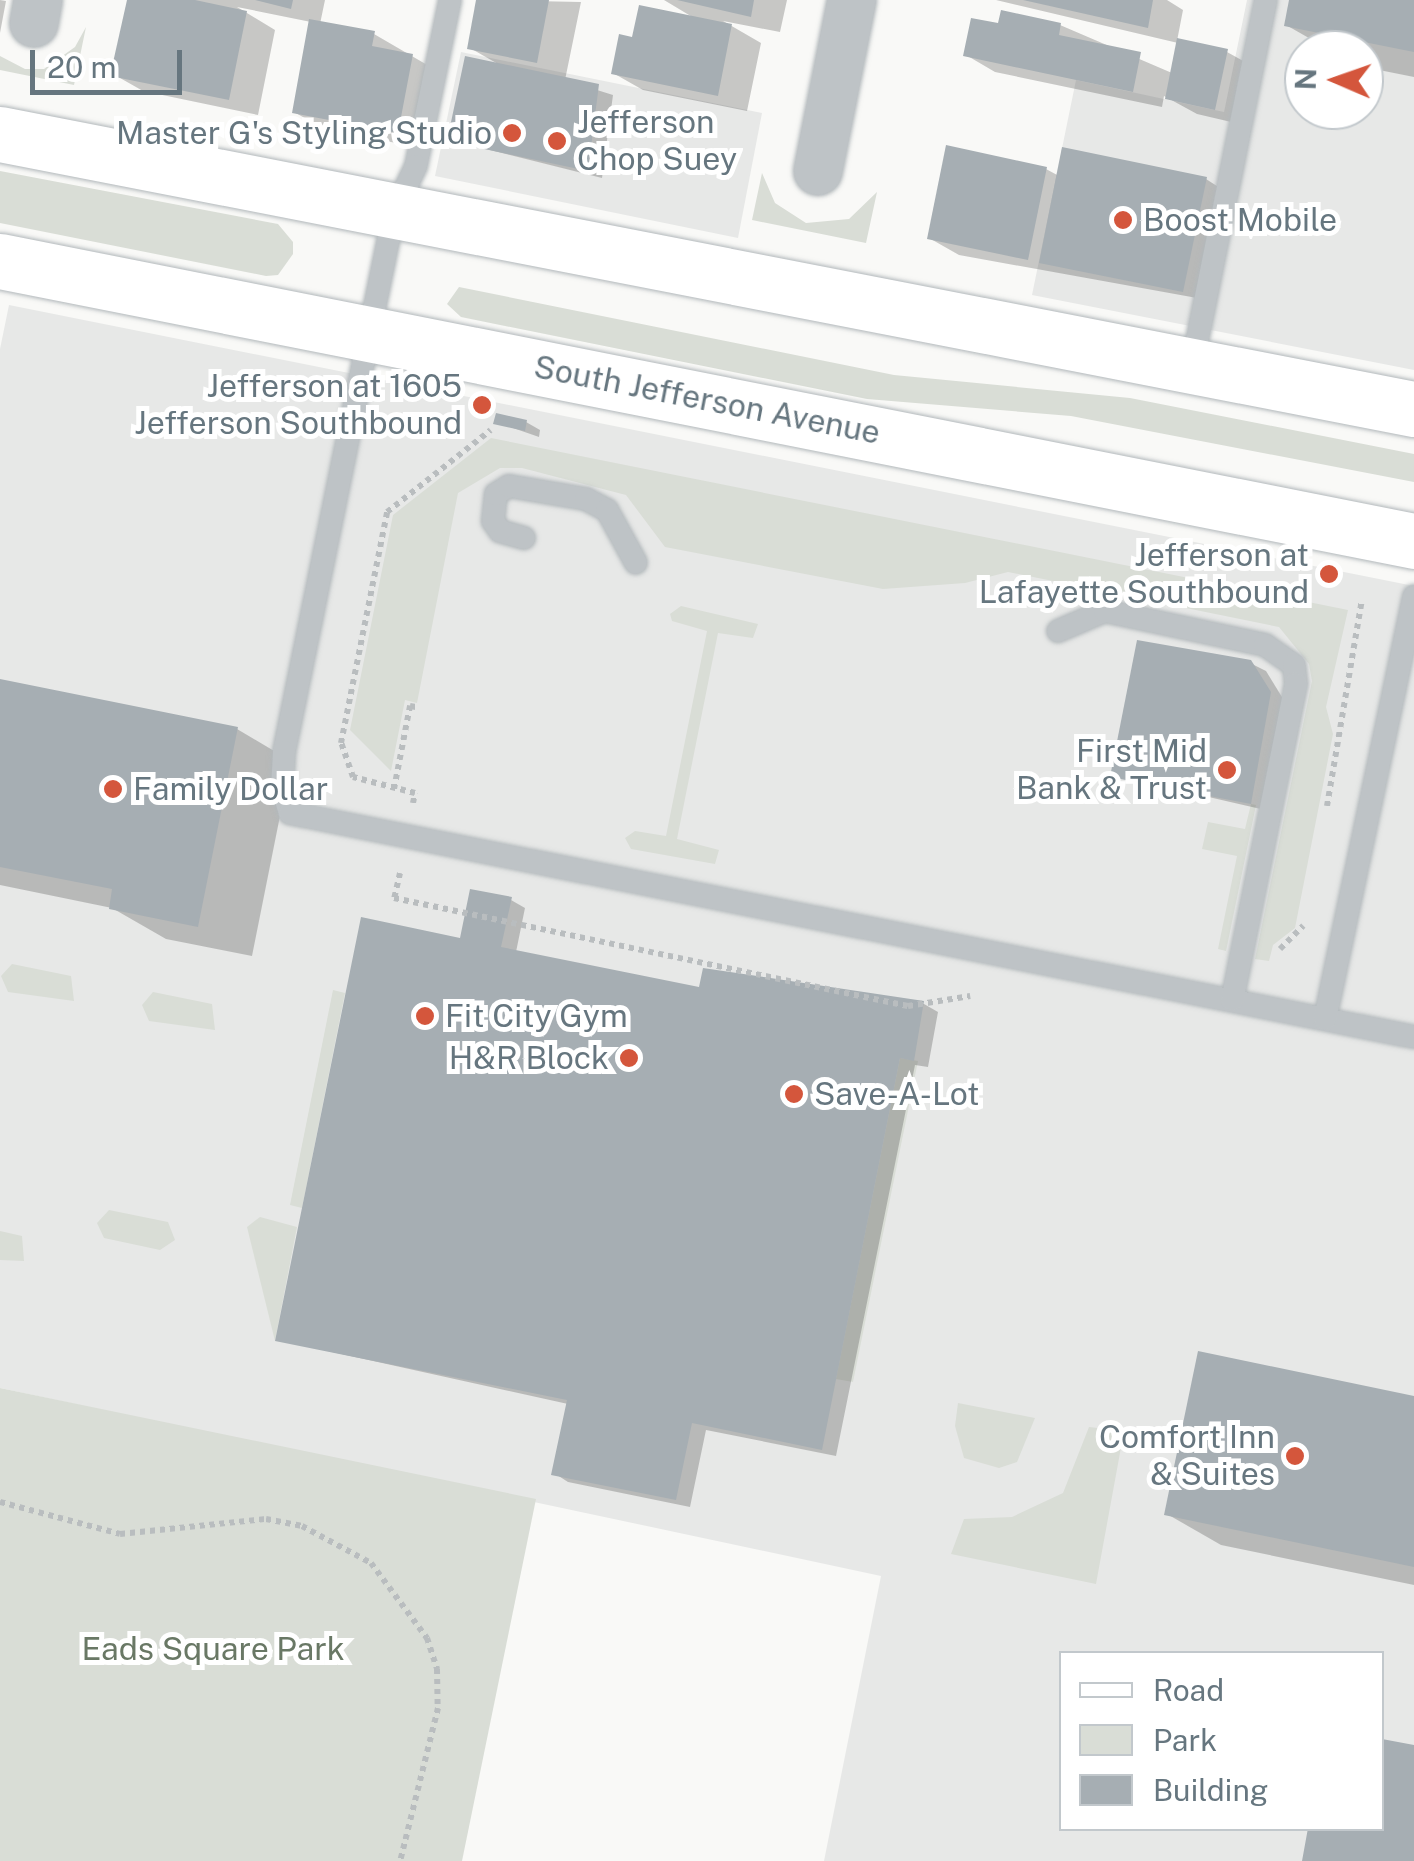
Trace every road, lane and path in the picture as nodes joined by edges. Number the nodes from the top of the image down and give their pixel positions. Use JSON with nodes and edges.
{"nodes":[{"id":1,"x":450,"y":0,"type":"edge"},
{"id":2,"x":852,"y":0,"type":"edge"},
{"id":3,"x":1266,"y":0,"type":"edge"},
{"id":4,"x":0,"y":134,"type":"edge"},
{"id":5,"x":818,"y":171,"type":"dead end"},
{"id":6,"x":394,"y":212,"type":"junction"},
{"id":7,"x":0,"y":261,"type":"edge"},
{"id":8,"x":368,"y":332,"type":"junction"},
{"id":9,"x":1192,"y":366,"type":"junction"},
{"id":10,"x":1414,"y":409,"type":"edge"},
{"id":11,"x":491,"y":430,"type":"dead end"},
{"id":12,"x":524,"y":538,"type":"dead end"},
{"id":13,"x":1414,"y":541,"type":"edge"},
{"id":14,"x":636,"y":562,"type":"dead end"},
{"id":15,"x":1414,"y":596,"type":"edge"},
{"id":16,"x":1362,"y":600,"type":"dead end"},
{"id":17,"x":1058,"y":631,"type":"dead end"},
{"id":18,"x":416,"y":707,"type":"dead end"},
{"id":19,"x":394,"y":789,"type":"junction"},
{"id":20,"x":415,"y":793,"type":"dead end"},
{"id":21,"x":1326,"y":814,"type":"dead end"},
{"id":22,"x":400,"y":871,"type":"dead end"},
{"id":23,"x":1306,"y":910,"type":"dead end"},
{"id":24,"x":1273,"y":969,"type":"dead end"},
{"id":25,"x":970,"y":996,"type":"dead end"},
{"id":26,"x":1232,"y":1000,"type":"junction"},
{"id":27,"x":1325,"y":1019,"type":"junction"},
{"id":28,"x":1414,"y":1037,"type":"edge"},
{"id":29,"x":0,"y":1502,"type":"edge"},
{"id":30,"x":400,"y":1861,"type":"edge"}],
"edges":[{"from":1,"to":6,"type":"lane"},
{"from":2,"to":5,"type":"street"},
{"from":3,"to":9,"type":"lane"},
{"from":4,"to":6,"type":"main road"},
{"from":6,"to":8,"type":"lane"},
{"from":6,"to":9,"type":"main road"},
{"from":7,"to":8,"type":"main road","name":"South Jefferson Avenue"},
{"from":8,"to":13,"type":"main road","name":"South Jefferson Avenue"},
{"from":8,"to":26,"type":"lane"},
{"from":9,"to":10,"type":"main road"},
{"from":11,"to":19,"type":"path"},
{"from":12,"to":14,"type":"lane"},
{"from":15,"to":27,"type":"lane"},
{"from":16,"to":21,"type":"path"},
{"from":17,"to":26,"type":"lane"},
{"from":18,"to":19,"type":"path"},
{"from":19,"to":20,"type":"path"},
{"from":22,"to":25,"type":"path"},
{"from":23,"to":24,"type":"path"},
{"from":26,"to":27,"type":"lane"},
{"from":27,"to":28,"type":"lane"},
{"from":29,"to":30,"type":"path"}]}
